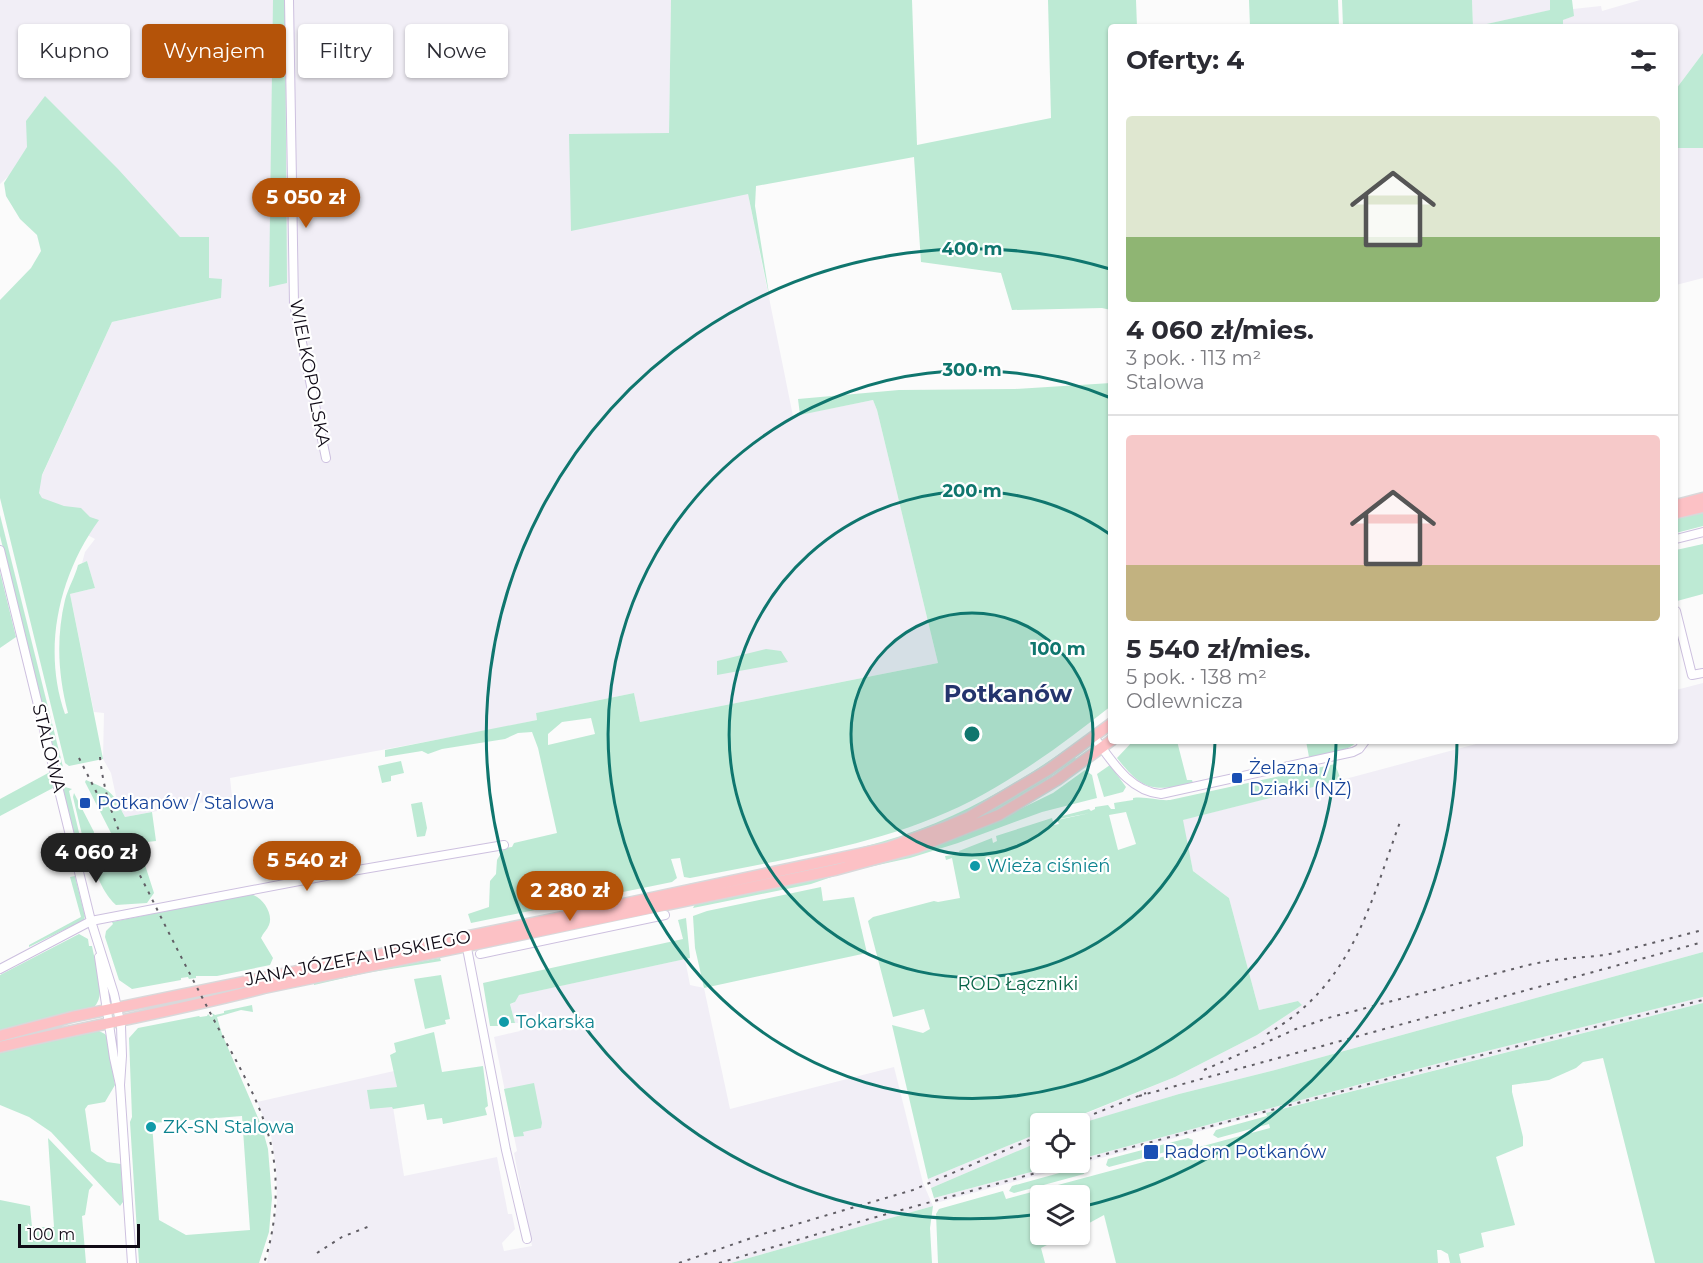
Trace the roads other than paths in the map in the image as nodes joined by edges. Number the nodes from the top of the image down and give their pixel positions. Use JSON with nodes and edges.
{"nodes":[{"id":1,"x":289,"y":0,"type":"edge"},
{"id":2,"x":326,"y":458,"type":"dead end"},
{"id":3,"x":1703,"y":498,"type":"edge"},
{"id":4,"x":1678,"y":504,"type":"edge"},
{"id":5,"x":1703,"y":507,"type":"edge"},
{"id":6,"x":1678,"y":513,"type":"edge"},
{"id":7,"x":1703,"y":532,"type":"edge"},
{"id":8,"x":1678,"y":538,"type":"edge"},
{"id":9,"x":0,"y":550,"type":"edge"},
{"id":10,"x":1678,"y":619,"type":"edge"},
{"id":11,"x":1703,"y":673,"type":"edge"},
{"id":12,"x":1108,"y":726,"type":"edge"},
{"id":13,"x":1094,"y":737,"type":"junction"},
{"id":14,"x":1108,"y":743,"type":"edge"},
{"id":15,"x":1363,"y":744,"type":"edge"},
{"id":16,"x":1102,"y":747,"type":"junction"},
{"id":17,"x":504,"y":845,"type":"dead end"},
{"id":18,"x":88,"y":909,"type":"junction"},
{"id":19,"x":665,"y":915,"type":"dead end"},
{"id":20,"x":107,"y":918,"type":"junction"},
{"id":21,"x":91,"y":921,"type":"junction"},
{"id":22,"x":463,"y":940,"type":"junction"},
{"id":23,"x":97,"y":941,"type":"junction"},
{"id":24,"x":480,"y":954,"type":"dead end"},
{"id":25,"x":0,"y":969,"type":"edge"},
{"id":26,"x":112,"y":1008,"type":"junction"},
{"id":27,"x":114,"y":1021,"type":"junction"},
{"id":28,"x":0,"y":1036,"type":"edge"},
{"id":29,"x":0,"y":1047,"type":"edge"},
{"id":30,"x":527,"y":1239,"type":"dead end"},
{"id":31,"x":132,"y":1263,"type":"edge"}],
"edges":[{"from":1,"to":2,"type":"street","name":"WIELKOPOLSKA"},
{"from":3,"to":4,"type":"main road"},
{"from":5,"to":6,"type":"main road"},
{"from":7,"to":8,"type":"street"},
{"from":9,"to":18,"type":"street","name":"STALOWA"},
{"from":10,"to":11,"type":"street"},
{"from":12,"to":13,"type":"main road","name":"JANA JÓZEFA LIPSKIEGO"},
{"from":13,"to":16,"type":"street"},
{"from":13,"to":22,"type":"main road","name":"JANA JÓZEFA LIPSKIEGO"},
{"from":14,"to":16,"type":"main road","name":"JANA JÓZEFA LIPSKIEGO"},
{"from":15,"to":16,"type":"street"},
{"from":16,"to":22,"type":"main road","name":"JANA JÓZEFA LIPSKIEGO"},
{"from":17,"to":20,"type":"street"},
{"from":18,"to":20,"type":"street"},
{"from":18,"to":21,"type":"street","name":"STALOWA"},
{"from":19,"to":24,"type":"street"},
{"from":20,"to":21,"type":"street"},
{"from":20,"to":23,"type":"street"},
{"from":21,"to":23,"type":"street","name":"STALOWA"},
{"from":21,"to":25,"type":"street"},
{"from":22,"to":26,"type":"main road","name":"JANA JÓZEFA LIPSKIEGO"},
{"from":22,"to":27,"type":"main road","name":"JANA JÓZEFA LIPSKIEGO"},
{"from":22,"to":30,"type":"street"},
{"from":23,"to":26,"type":"street","name":"STALOWA"},
{"from":26,"to":27,"type":"street","name":"STALOWA"},
{"from":26,"to":28,"type":"main road","name":"JANA JÓZEFA LIPSKIEGO"},
{"from":27,"to":29,"type":"main road","name":"JANA JÓZEFA LIPSKIEGO"},
{"from":27,"to":31,"type":"street","name":"STALOWA"}]}
